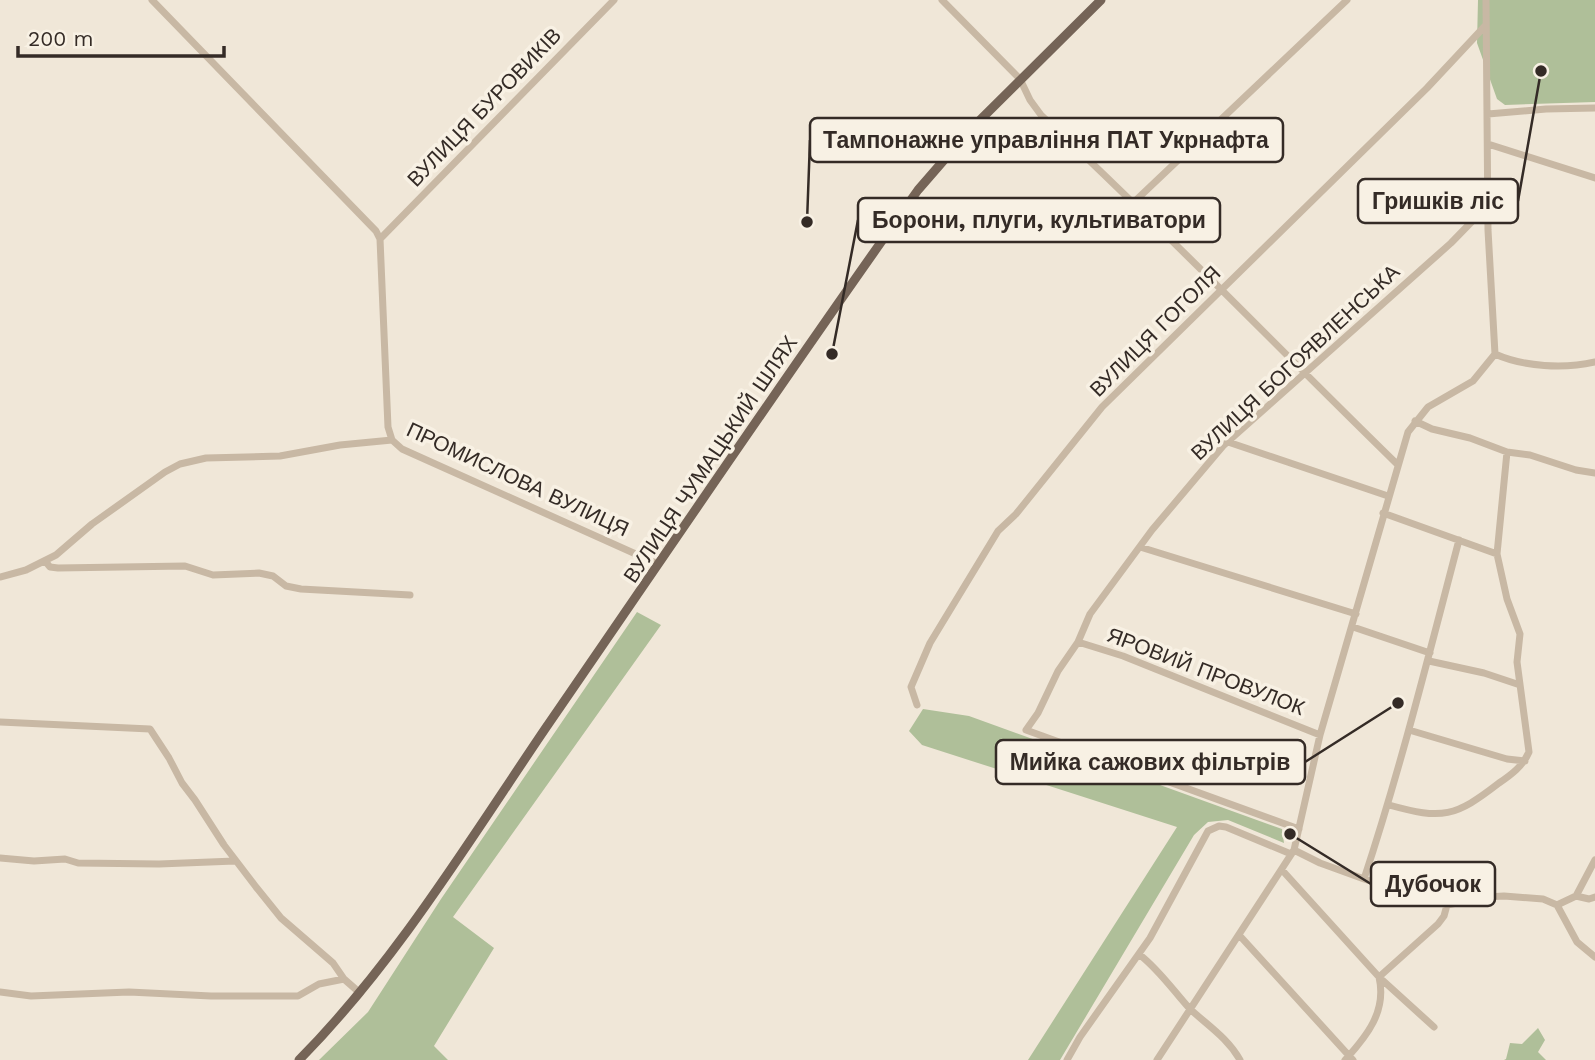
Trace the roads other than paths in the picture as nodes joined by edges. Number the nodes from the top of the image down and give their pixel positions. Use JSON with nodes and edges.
{"nodes":[{"id":1,"x":152,"y":0,"type":"edge"},
{"id":2,"x":614,"y":0,"type":"edge"},
{"id":3,"x":942,"y":0,"type":"edge"},
{"id":4,"x":1101,"y":0,"type":"edge"},
{"id":5,"x":1347,"y":0,"type":"edge"},
{"id":6,"x":1486,"y":0,"type":"edge"},
{"id":7,"x":1485,"y":26,"type":"junction"},
{"id":8,"x":1020,"y":79,"type":"junction"},
{"id":9,"x":1595,"y":108,"type":"edge"},
{"id":10,"x":1488,"y":114,"type":"junction"},
{"id":11,"x":1488,"y":144,"type":"junction"},
{"id":12,"x":1595,"y":178,"type":"edge"},
{"id":13,"x":1134,"y":202,"type":"junction"},
{"id":14,"x":1487,"y":206,"type":"junction"},
{"id":15,"x":380,"y":239,"type":"junction"},
{"id":16,"x":1222,"y":290,"type":"junction"},
{"id":17,"x":1495,"y":354,"type":"junction"},
{"id":18,"x":1595,"y":362,"type":"edge"},
{"id":19,"x":1304,"y":373,"type":"junction"},
{"id":20,"x":1415,"y":421,"type":"junction"},
{"id":21,"x":392,"y":440,"type":"junction"},
{"id":22,"x":1228,"y":442,"type":"junction"},
{"id":23,"x":1507,"y":452,"type":"junction"},
{"id":24,"x":1397,"y":464,"type":"junction"},
{"id":25,"x":1595,"y":473,"type":"edge"},
{"id":26,"x":1388,"y":496,"type":"junction"},
{"id":27,"x":1383,"y":513,"type":"junction"},
{"id":28,"x":1459,"y":540,"type":"junction"},
{"id":29,"x":1140,"y":547,"type":"junction"},
{"id":30,"x":1497,"y":554,"type":"junction"},
{"id":31,"x":45,"y":561,"type":"junction"},
{"id":32,"x":658,"y":564,"type":"junction"},
{"id":33,"x":0,"y":577,"type":"edge"},
{"id":34,"x":410,"y":595,"type":"dead end"},
{"id":35,"x":1356,"y":614,"type":"junction"},
{"id":36,"x":1353,"y":627,"type":"junction"},
{"id":37,"x":1078,"y":642,"type":"junction"},
{"id":38,"x":1429,"y":657,"type":"junction"},
{"id":39,"x":1520,"y":685,"type":"junction"},
{"id":40,"x":916,"y":705,"type":"dead end"},
{"id":41,"x":0,"y":722,"type":"edge"},
{"id":42,"x":1409,"y":730,"type":"junction"},
{"id":43,"x":1320,"y":735,"type":"junction"},
{"id":44,"x":1525,"y":761,"type":"junction"},
{"id":45,"x":1388,"y":805,"type":"junction"},
{"id":46,"x":1298,"y":829,"type":"junction"},
{"id":47,"x":1293,"y":852,"type":"junction"},
{"id":48,"x":0,"y":858,"type":"edge"},
{"id":49,"x":1595,"y":860,"type":"edge"},
{"id":50,"x":235,"y":861,"type":"junction"},
{"id":51,"x":1282,"y":870,"type":"junction"},
{"id":52,"x":1364,"y":879,"type":"junction"},
{"id":53,"x":1576,"y":896,"type":"junction"},
{"id":54,"x":1595,"y":897,"type":"edge"},
{"id":55,"x":1447,"y":905,"type":"junction"},
{"id":56,"x":1557,"y":905,"type":"junction"},
{"id":57,"x":1240,"y":936,"type":"junction"},
{"id":58,"x":1139,"y":955,"type":"junction"},
{"id":59,"x":1595,"y":957,"type":"edge"},
{"id":60,"x":1379,"y":977,"type":"junction"},
{"id":61,"x":344,"y":979,"type":"junction"},
{"id":62,"x":0,"y":992,"type":"edge"},
{"id":63,"x":360,"y":993,"type":"junction"},
{"id":64,"x":1189,"y":1008,"type":"junction"},
{"id":65,"x":1434,"y":1027,"type":"dead end"},
{"id":66,"x":1349,"y":1059,"type":"edge"},
{"id":67,"x":299,"y":1060,"type":"edge"},
{"id":68,"x":1067,"y":1060,"type":"edge"},
{"id":69,"x":1157,"y":1060,"type":"edge"},
{"id":70,"x":1240,"y":1060,"type":"edge"}],
"edges":[{"from":1,"to":15,"type":"street"},
{"from":2,"to":15,"type":"street","name":"ВУЛИЦЯ БУРОВИКІВ"},
{"from":3,"to":8,"type":"street"},
{"from":4,"to":8,"type":"main road","name":"ВУЛИЦЯ ЧУМАЦЬКИЙ ШЛЯХ"},
{"from":5,"to":13,"type":"street"},
{"from":6,"to":7,"type":"street"},
{"from":7,"to":10,"type":"street"},
{"from":7,"to":16,"type":"street","name":"ВУЛИЦЯ ГОГОЛЯ"},
{"from":8,"to":13,"type":"street"},
{"from":8,"to":32,"type":"main road","name":"ВУЛИЦЯ ЧУМАЦЬКИЙ ШЛЯХ"},
{"from":9,"to":10,"type":"street"},
{"from":10,"to":11,"type":"street"},
{"from":11,"to":12,"type":"street"},
{"from":11,"to":14,"type":"street"},
{"from":13,"to":16,"type":"street"},
{"from":14,"to":17,"type":"street"},
{"from":14,"to":19,"type":"street","name":"ВУЛИЦЯ БОГОЯВЛЕНСЬКА"},
{"from":15,"to":21,"type":"street","name":"ПРОМИСЛОВА ВУЛИЦЯ"},
{"from":16,"to":19,"type":"street"},
{"from":16,"to":40,"type":"street","name":"ВУЛИЦЯ ГОГОЛЯ"},
{"from":17,"to":18,"type":"street"},
{"from":17,"to":20,"type":"street"},
{"from":19,"to":22,"type":"street","name":"ВУЛИЦЯ БОГОЯВЛЕНСЬКА"},
{"from":19,"to":24,"type":"street"},
{"from":20,"to":23,"type":"street"},
{"from":20,"to":24,"type":"street"},
{"from":21,"to":31,"type":"street"},
{"from":21,"to":32,"type":"street","name":"ПРОМИСЛОВА ВУЛИЦЯ"},
{"from":22,"to":26,"type":"street"},
{"from":22,"to":29,"type":"street","name":"ВУЛИЦЯ БОГОЯВЛЕНСЬКА"},
{"from":23,"to":25,"type":"street"},
{"from":23,"to":30,"type":"street"},
{"from":24,"to":26,"type":"street"},
{"from":26,"to":27,"type":"street"},
{"from":27,"to":28,"type":"street"},
{"from":27,"to":35,"type":"street"},
{"from":28,"to":30,"type":"street"},
{"from":28,"to":38,"type":"street"},
{"from":29,"to":35,"type":"street"},
{"from":29,"to":37,"type":"street","name":"ВУЛИЦЯ БОГОЯВЛЕНСЬКА"},
{"from":30,"to":39,"type":"street"},
{"from":31,"to":33,"type":"street"},
{"from":31,"to":34,"type":"street"},
{"from":32,"to":63,"type":"main road","name":"ВУЛИЦЯ ЧУМАЦЬКИЙ ШЛЯХ"},
{"from":35,"to":36,"type":"street"},
{"from":36,"to":38,"type":"street"},
{"from":36,"to":43,"type":"street"},
{"from":37,"to":43,"type":"street","name":"ЯРОВИЙ ПРОВУЛОК"},
{"from":37,"to":46,"type":"street","name":"ВУЛИЦЯ БОГОЯВЛЕНСЬКА"},
{"from":38,"to":39,"type":"street"},
{"from":38,"to":42,"type":"street"},
{"from":39,"to":44,"type":"street"},
{"from":41,"to":50,"type":"street"},
{"from":42,"to":44,"type":"street"},
{"from":42,"to":45,"type":"street"},
{"from":43,"to":46,"type":"street"},
{"from":44,"to":45,"type":"street"},
{"from":45,"to":52,"type":"street"},
{"from":46,"to":47,"type":"street"},
{"from":47,"to":51,"type":"street"},
{"from":47,"to":52,"type":"street"},
{"from":47,"to":58,"type":"street"},
{"from":48,"to":50,"type":"street"},
{"from":49,"to":53,"type":"street"},
{"from":50,"to":61,"type":"street"},
{"from":51,"to":57,"type":"street"},
{"from":51,"to":60,"type":"street"},
{"from":52,"to":55,"type":"street"},
{"from":53,"to":54,"type":"street"},
{"from":53,"to":56,"type":"street"},
{"from":55,"to":56,"type":"street"},
{"from":55,"to":60,"type":"street"},
{"from":56,"to":59,"type":"street"},
{"from":57,"to":64,"type":"street"},
{"from":57,"to":66,"type":"street"},
{"from":58,"to":64,"type":"street"},
{"from":58,"to":68,"type":"street"},
{"from":60,"to":65,"type":"street"},
{"from":60,"to":66,"type":"street"},
{"from":61,"to":62,"type":"street"},
{"from":61,"to":63,"type":"street"},
{"from":63,"to":67,"type":"main road","name":"ВУЛИЦЯ ЧУМАЦЬКИЙ ШЛЯХ"},
{"from":64,"to":69,"type":"street"},
{"from":64,"to":70,"type":"street"}]}
